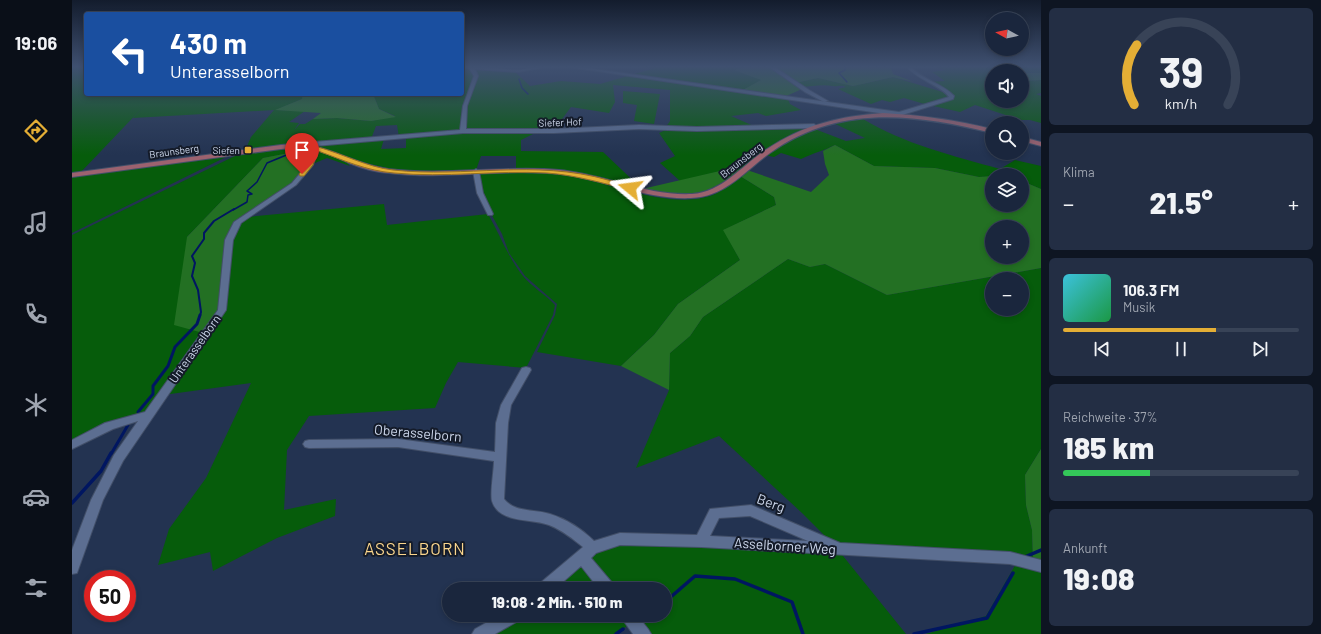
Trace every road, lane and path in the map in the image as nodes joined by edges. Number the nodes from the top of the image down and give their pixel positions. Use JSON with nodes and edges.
{"nodes":[{"id":1,"x":469,"y":96,"type":"edge"},
{"id":2,"x":765,"y":96,"type":"edge"},
{"id":3,"x":816,"y":96,"type":"edge"},
{"id":4,"x":951,"y":96,"type":"edge"},
{"id":5,"x":830,"y":105,"type":"junction"},
{"id":6,"x":865,"y":110,"type":"junction"},
{"id":7,"x":888,"y":113,"type":"junction"},
{"id":8,"x":898,"y":116,"type":"junction"},
{"id":9,"x":870,"y":117,"type":"junction"},
{"id":10,"x":814,"y":126,"type":"junction"},
{"id":11,"x":985,"y":130,"type":"edge"},
{"id":12,"x":463,"y":132,"type":"junction"},
{"id":13,"x":1029,"y":141,"type":"edge"},
{"id":14,"x":1041,"y":144,"type":"edge"},
{"id":15,"x":308,"y":147,"type":"junction"},
{"id":16,"x":318,"y":149,"type":"junction"},
{"id":17,"x":476,"y":172,"type":"junction"},
{"id":18,"x":72,"y":175,"type":"edge"},
{"id":19,"x":490,"y":214,"type":"dead end"},
{"id":20,"x":526,"y":370,"type":"dead end"},
{"id":21,"x":148,"y":415,"type":"junction"},
{"id":22,"x":308,"y":444,"type":"dead end"},
{"id":23,"x":72,"y":445,"type":"edge"},
{"id":24,"x":501,"y":457,"type":"junction"},
{"id":25,"x":701,"y":541,"type":"junction"},
{"id":26,"x":842,"y":550,"type":"junction"},
{"id":27,"x":587,"y":552,"type":"junction"},
{"id":28,"x":1041,"y":566,"type":"edge"},
{"id":29,"x":72,"y":568,"type":"edge"},
{"id":30,"x":552,"y":582,"type":"edge"},
{"id":31,"x":604,"y":582,"type":"edge"},
{"id":32,"x":502,"y":622,"type":"edge"},
{"id":33,"x":634,"y":622,"type":"edge"},
{"id":34,"x":480,"y":634,"type":"edge"},
{"id":35,"x":643,"y":634,"type":"edge"}],
"edges":[{"from":1,"to":12,"type":"street"},
{"from":2,"to":5,"type":"street"},
{"from":3,"to":5,"type":"street"},
{"from":4,"to":7,"type":"street"},
{"from":5,"to":6,"type":"street"},
{"from":6,"to":7,"type":"street"},
{"from":6,"to":9,"type":"street"},
{"from":7,"to":8,"type":"street"},
{"from":8,"to":9,"type":"main road","name":"Braunsberg"},
{"from":8,"to":11,"type":"main road","name":"Braunsberg"},
{"from":9,"to":10,"type":"main road","name":"Braunsberg"},
{"from":10,"to":12,"type":"street","name":"Siefer Hof"},
{"from":10,"to":17,"type":"main road","name":"Braunsberg"},
{"from":12,"to":15,"type":"street","name":"Siefer Hof"},
{"from":13,"to":14,"type":"main road"},
{"from":15,"to":16,"type":"main road","name":"Braunsberg"},
{"from":15,"to":18,"type":"main road","name":"Braunsberg"},
{"from":16,"to":17,"type":"main road","name":"Braunsberg"},
{"from":16,"to":21,"type":"street","name":"Unterasselborn"},
{"from":17,"to":19,"type":"street"},
{"from":20,"to":24,"type":"street"},
{"from":21,"to":23,"type":"street"},
{"from":21,"to":29,"type":"street","name":"Unterasselborn"},
{"from":22,"to":24,"type":"street","name":"Oberasselborn"},
{"from":24,"to":27,"type":"street"},
{"from":25,"to":26,"type":"street","name":"Asselborner Weg"},
{"from":25,"to":26,"type":"street","name":"Berg"},
{"from":25,"to":27,"type":"street","name":"Asselborner Weg"},
{"from":26,"to":28,"type":"street","name":"Asselborner Weg"},
{"from":27,"to":30,"type":"street","name":"Asselborner Weg"},
{"from":27,"to":31,"type":"street"},
{"from":32,"to":34,"type":"street"},
{"from":33,"to":35,"type":"street"}]}
